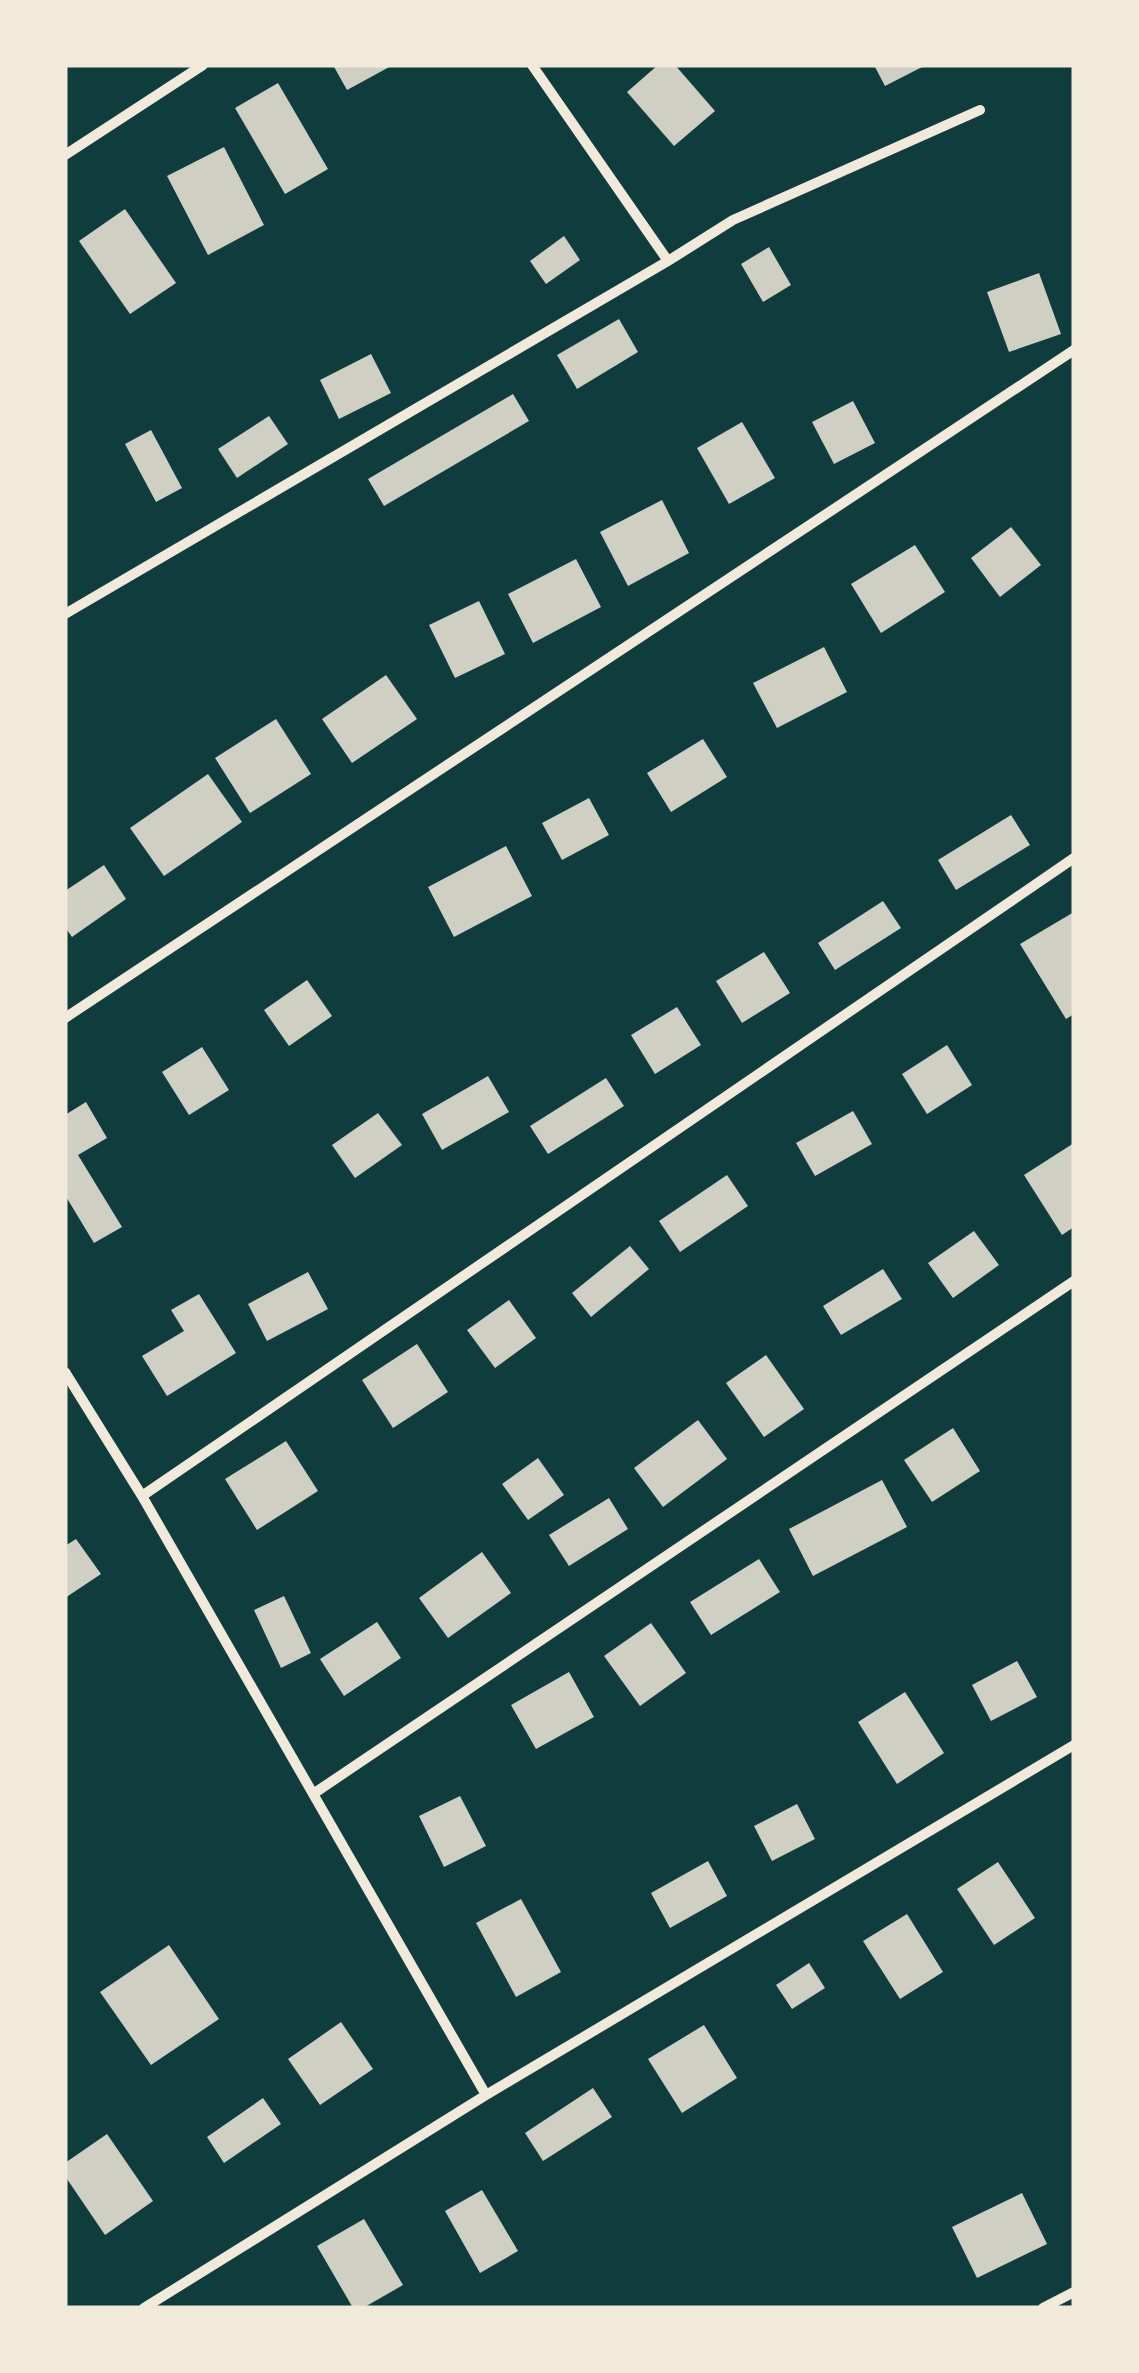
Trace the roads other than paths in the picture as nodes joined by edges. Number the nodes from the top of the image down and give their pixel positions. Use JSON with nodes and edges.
{"nodes":[{"id":1,"x":202,"y":65,"type":"edge"},
{"id":2,"x":532,"y":65,"type":"edge"},
{"id":3,"x":980,"y":110,"type":"dead end"},
{"id":4,"x":65,"y":155,"type":"edge"},
{"id":5,"x":668,"y":261,"type":"junction"},
{"id":6,"x":1074,"y":350,"type":"edge"},
{"id":7,"x":65,"y":614,"type":"edge"},
{"id":8,"x":1074,"y":858,"type":"edge"},
{"id":9,"x":65,"y":1018,"type":"edge"},
{"id":10,"x":1074,"y":1281,"type":"edge"},
{"id":11,"x":65,"y":1372,"type":"edge"},
{"id":12,"x":142,"y":1496,"type":"junction"},
{"id":13,"x":1074,"y":1745,"type":"edge"},
{"id":14,"x":313,"y":1794,"type":"junction"},
{"id":15,"x":486,"y":2096,"type":"junction"},
{"id":16,"x":1074,"y":2292,"type":"edge"},
{"id":17,"x":144,"y":2308,"type":"edge"},
{"id":18,"x":1043,"y":2308,"type":"edge"}],
"edges":[{"from":1,"to":4,"type":"street"},
{"from":2,"to":5,"type":"street"},
{"from":3,"to":5,"type":"street"},
{"from":5,"to":7,"type":"street"},
{"from":6,"to":9,"type":"street"},
{"from":8,"to":12,"type":"street"},
{"from":10,"to":14,"type":"street"},
{"from":11,"to":12,"type":"street"},
{"from":12,"to":14,"type":"street"},
{"from":13,"to":15,"type":"street"},
{"from":14,"to":15,"type":"street"},
{"from":15,"to":17,"type":"street"},
{"from":16,"to":18,"type":"street"}]}
